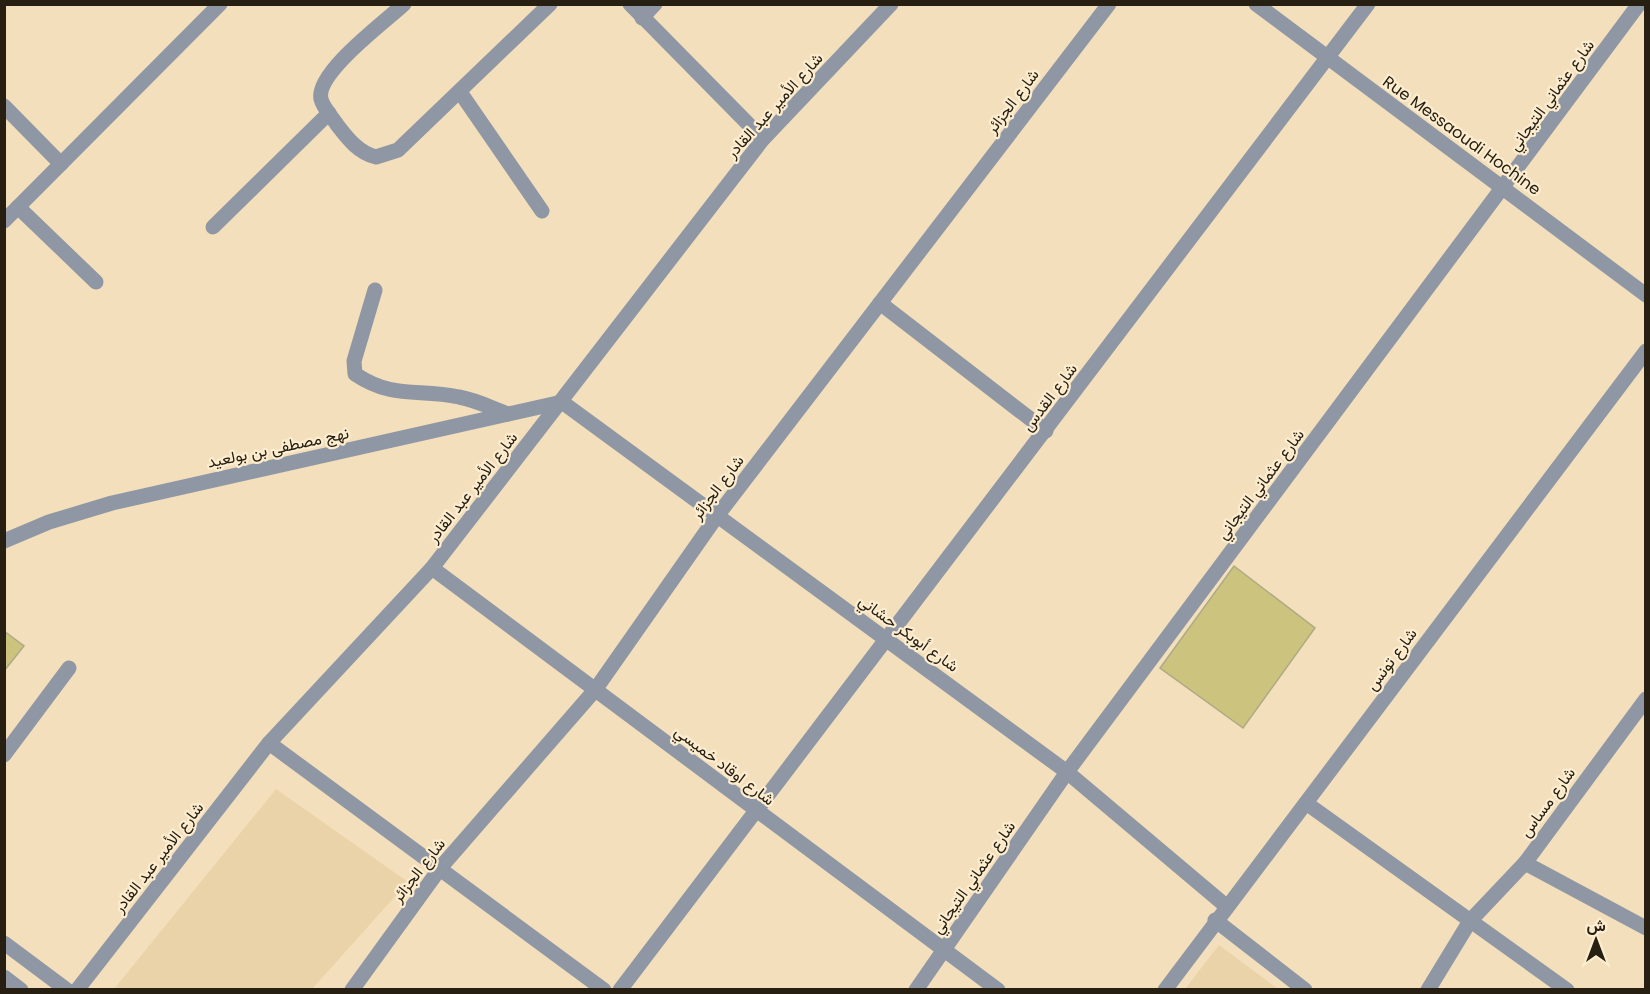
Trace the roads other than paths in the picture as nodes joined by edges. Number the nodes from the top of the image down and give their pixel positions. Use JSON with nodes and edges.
{"nodes":[{"id":1,"x":220,"y":4,"type":"edge"},
{"id":2,"x":404,"y":4,"type":"edge"},
{"id":3,"x":550,"y":4,"type":"edge"},
{"id":4,"x":630,"y":4,"type":"edge"},
{"id":5,"x":655,"y":4,"type":"edge"},
{"id":6,"x":891,"y":4,"type":"edge"},
{"id":7,"x":1109,"y":4,"type":"edge"},
{"id":8,"x":1256,"y":4,"type":"edge"},
{"id":9,"x":1368,"y":4,"type":"edge"},
{"id":10,"x":1639,"y":4,"type":"edge"},
{"id":11,"x":642,"y":18,"type":"junction"},
{"id":12,"x":1327,"y":59,"type":"junction"},
{"id":13,"x":460,"y":92,"type":"junction"},
{"id":14,"x":4,"y":106,"type":"edge"},
{"id":15,"x":329,"y":113,"type":"junction"},
{"id":16,"x":763,"y":139,"type":"junction"},
{"id":17,"x":60,"y":164,"type":"junction"},
{"id":18,"x":1504,"y":187,"type":"junction"},
{"id":19,"x":542,"y":211,"type":"dead end"},
{"id":20,"x":9,"y":215,"type":"edge"},
{"id":21,"x":213,"y":227,"type":"dead end"},
{"id":22,"x":96,"y":282,"type":"dead end"},
{"id":23,"x":375,"y":290,"type":"dead end"},
{"id":24,"x":1646,"y":295,"type":"edge"},
{"id":25,"x":880,"y":303,"type":"junction"},
{"id":26,"x":1646,"y":351,"type":"edge"},
{"id":27,"x":562,"y":402,"type":"junction"},
{"id":28,"x":508,"y":414,"type":"junction"},
{"id":29,"x":1046,"y":431,"type":"junction"},
{"id":30,"x":717,"y":516,"type":"junction"},
{"id":31,"x":4,"y":541,"type":"edge"},
{"id":32,"x":432,"y":568,"type":"junction"},
{"id":33,"x":888,"y":640,"type":"junction"},
{"id":34,"x":69,"y":668,"type":"dead end"},
{"id":35,"x":595,"y":690,"type":"junction"},
{"id":36,"x":1646,"y":699,"type":"edge"},
{"id":37,"x":269,"y":743,"type":"junction"},
{"id":38,"x":4,"y":755,"type":"edge"},
{"id":39,"x":1067,"y":772,"type":"junction"},
{"id":40,"x":1306,"y":803,"type":"junction"},
{"id":41,"x":757,"y":810,"type":"junction"},
{"id":42,"x":1525,"y":863,"type":"junction"},
{"id":43,"x":441,"y":867,"type":"junction"},
{"id":44,"x":1226,"y":906,"type":"junction"},
{"id":45,"x":1215,"y":920,"type":"junction"},
{"id":46,"x":1470,"y":921,"type":"junction"},
{"id":47,"x":1646,"y":928,"type":"edge"},
{"id":48,"x":4,"y":943,"type":"edge"},
{"id":49,"x":943,"y":951,"type":"junction"},
{"id":50,"x":4,"y":977,"type":"edge"},
{"id":51,"x":21,"y":990,"type":"edge"},
{"id":52,"x":67,"y":990,"type":"edge"},
{"id":53,"x":77,"y":990,"type":"edge"},
{"id":54,"x":352,"y":990,"type":"edge"},
{"id":55,"x":604,"y":990,"type":"edge"},
{"id":56,"x":620,"y":990,"type":"edge"},
{"id":57,"x":916,"y":990,"type":"edge"},
{"id":58,"x":998,"y":990,"type":"edge"},
{"id":59,"x":1165,"y":990,"type":"edge"},
{"id":60,"x":1305,"y":990,"type":"edge"},
{"id":61,"x":1428,"y":990,"type":"edge"},
{"id":62,"x":1567,"y":990,"type":"edge"}],
"edges":[{"from":1,"to":17,"type":"street"},
{"from":2,"to":15,"type":"street"},
{"from":3,"to":13,"type":"street"},
{"from":4,"to":11,"type":"street"},
{"from":5,"to":11,"type":"street"},
{"from":6,"to":16,"type":"street","name":"شارع الأمير عبد القادر"},
{"from":7,"to":25,"type":"street","name":"شارع الجزائر"},
{"from":8,"to":12,"type":"street","name":"Rue Messaoudi Hochine"},
{"from":9,"to":12,"type":"street","name":"شارع القدس"},
{"from":10,"to":18,"type":"street","name":"شارع عثماني التيجاني"},
{"from":11,"to":16,"type":"street"},
{"from":12,"to":18,"type":"street","name":"Rue Messaoudi Hochine"},
{"from":12,"to":29,"type":"street","name":"شارع القدس"},
{"from":13,"to":15,"type":"street"},
{"from":13,"to":19,"type":"street"},
{"from":14,"to":17,"type":"street"},
{"from":15,"to":21,"type":"street"},
{"from":16,"to":27,"type":"street","name":"شارع الأمير عبد القادر"},
{"from":17,"to":20,"type":"street"},
{"from":18,"to":24,"type":"street","name":"Rue Messaoudi Hochine"},
{"from":18,"to":39,"type":"street","name":"شارع عثماني التيجاني"},
{"from":20,"to":22,"type":"street"},
{"from":23,"to":28,"type":"street"},
{"from":25,"to":29,"type":"street"},
{"from":25,"to":30,"type":"street","name":"شارع الجزائر"},
{"from":26,"to":40,"type":"street","name":"شارع تونس"},
{"from":27,"to":28,"type":"street","name":"نهج مصطفى بن بولعيد"},
{"from":27,"to":30,"type":"street","name":"شارع أبوبكر حشاني"},
{"from":27,"to":32,"type":"street","name":"شارع الأمير عبد القادر"},
{"from":28,"to":31,"type":"street","name":"نهج مصطفى بن بولعيد"},
{"from":29,"to":33,"type":"street","name":"شارع القدس"},
{"from":30,"to":33,"type":"street","name":"شارع أبوبكر حشاني"},
{"from":30,"to":35,"type":"street","name":"شارع الجزائر"},
{"from":32,"to":35,"type":"street","name":"شارع اوقاد خميسي"},
{"from":32,"to":37,"type":"street","name":"شارع الأمير عبد القادر"},
{"from":33,"to":39,"type":"street","name":"شارع أبوبكر حشاني"},
{"from":33,"to":41,"type":"street","name":"شارع القدس"},
{"from":34,"to":38,"type":"street"},
{"from":35,"to":41,"type":"street","name":"شارع اوقاد خميسي"},
{"from":35,"to":43,"type":"street","name":"شارع الجزائر"},
{"from":36,"to":42,"type":"street","name":"شارع مساس"},
{"from":37,"to":43,"type":"street"},
{"from":37,"to":53,"type":"street","name":"شارع الأمير عبد القادر"},
{"from":39,"to":44,"type":"street","name":"شارع أبوبكر حشاني"},
{"from":39,"to":49,"type":"street","name":"شارع عثماني التيجاني"},
{"from":40,"to":44,"type":"street","name":"شارع تونس"},
{"from":40,"to":46,"type":"street"},
{"from":41,"to":49,"type":"street","name":"شارع اوقاد خميسي"},
{"from":41,"to":56,"type":"street","name":"شارع القدس"},
{"from":42,"to":46,"type":"street","name":"شارع مساس"},
{"from":42,"to":47,"type":"street"},
{"from":43,"to":54,"type":"street","name":"شارع الجزائر"},
{"from":43,"to":55,"type":"street"},
{"from":44,"to":45,"type":"street","name":"شارع تونس"},
{"from":45,"to":59,"type":"street","name":"شارع تونس"},
{"from":45,"to":60,"type":"street"},
{"from":46,"to":61,"type":"street","name":"شارع مساس"},
{"from":46,"to":62,"type":"street"},
{"from":48,"to":52,"type":"street"},
{"from":49,"to":57,"type":"street","name":"شارع عثماني التيجاني"},
{"from":49,"to":58,"type":"street","name":"شارع اوقاد خميسي"},
{"from":50,"to":51,"type":"street"}]}
